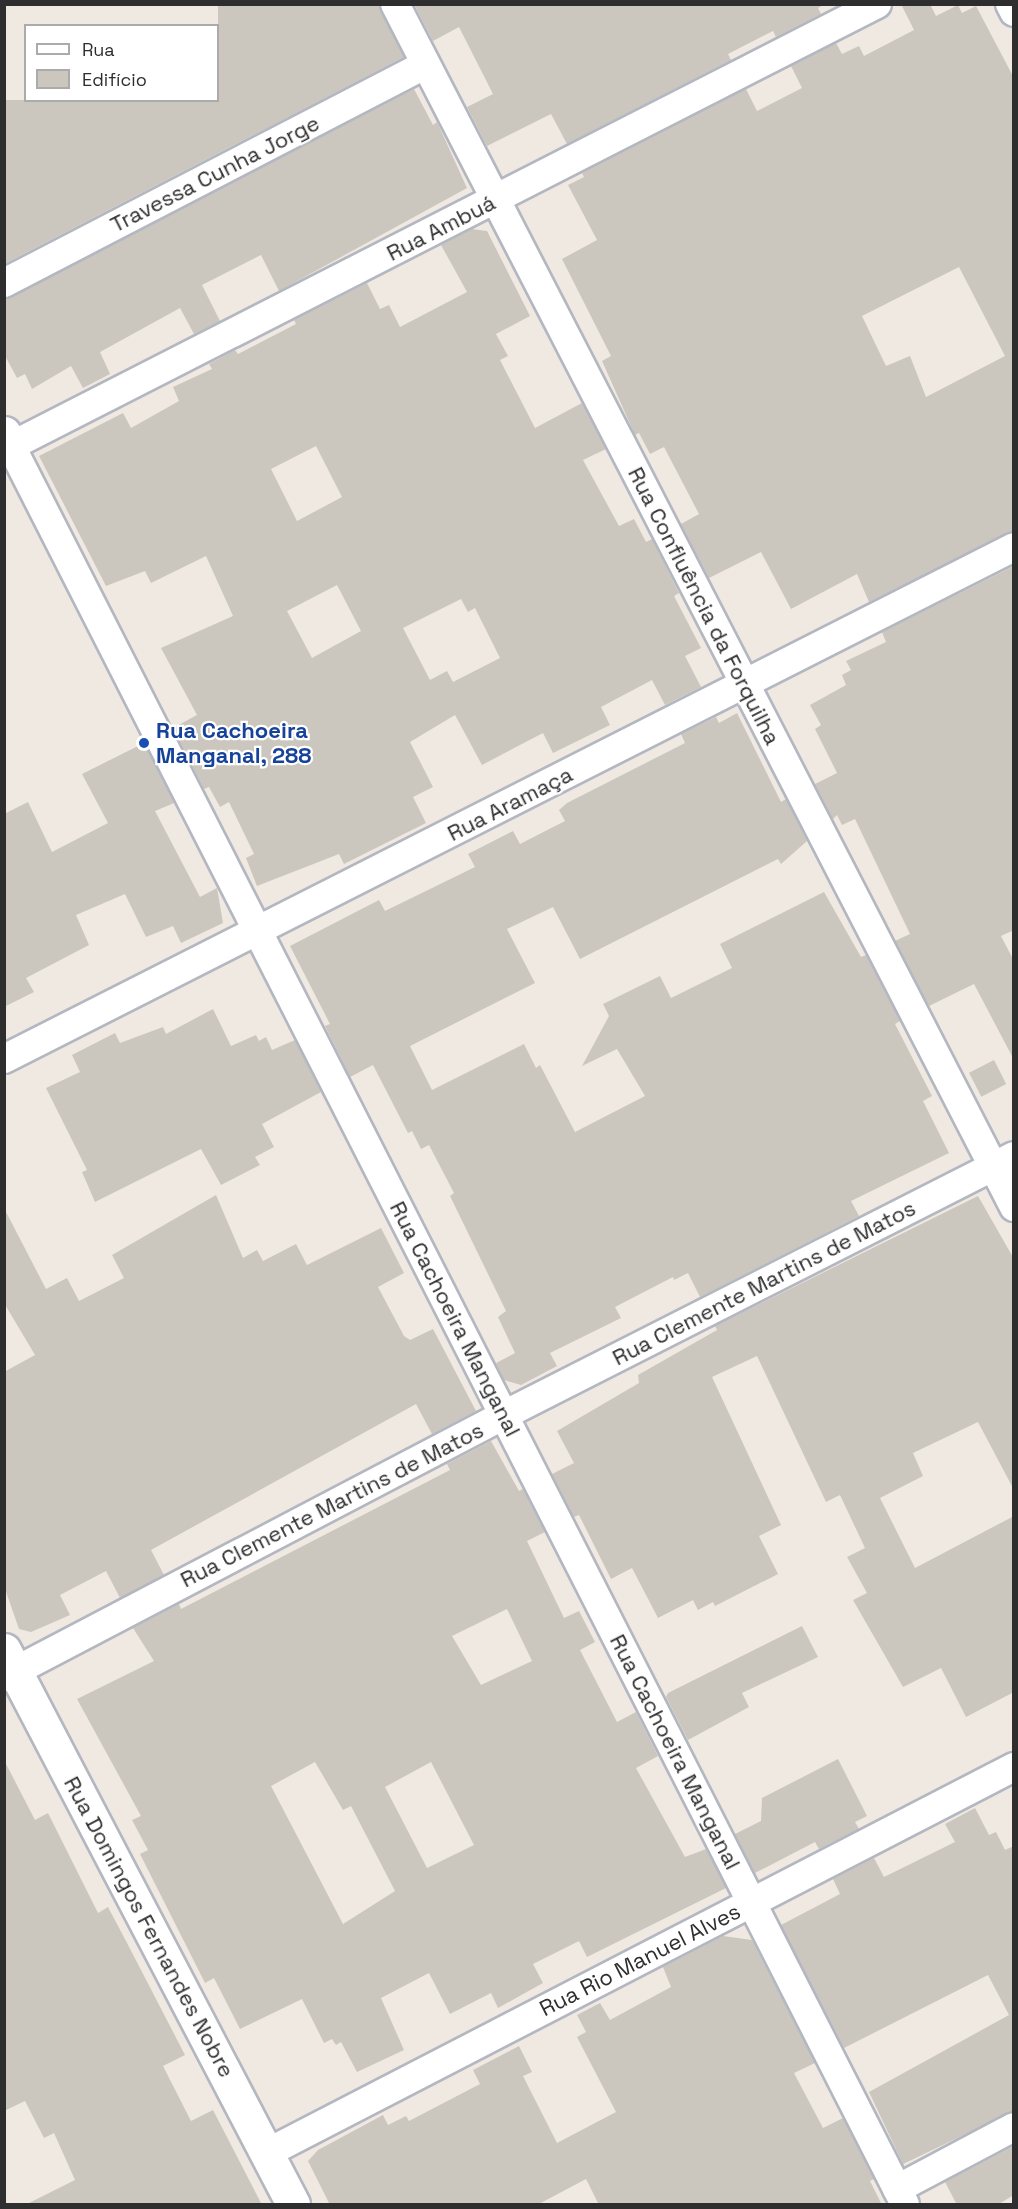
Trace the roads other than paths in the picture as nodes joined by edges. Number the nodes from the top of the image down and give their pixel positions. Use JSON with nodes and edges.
{"nodes":[{"id":1,"x":395,"y":4,"type":"edge"},
{"id":2,"x":877,"y":4,"type":"edge"},
{"id":3,"x":1010,"y":4,"type":"edge"},
{"id":4,"x":1014,"y":12,"type":"edge"},
{"id":5,"x":425,"y":65,"type":"junction"},
{"id":6,"x":495,"y":201,"type":"junction"},
{"id":7,"x":4,"y":283,"type":"edge"},
{"id":8,"x":7,"y":443,"type":"edge"},
{"id":9,"x":1014,"y":547,"type":"edge"},
{"id":10,"x":745,"y":685,"type":"junction"},
{"id":11,"x":257,"y":933,"type":"junction"},
{"id":12,"x":4,"y":1059,"type":"edge"},
{"id":13,"x":1003,"y":1161,"type":"edge"},
{"id":14,"x":1014,"y":1208,"type":"edge"},
{"id":15,"x":504,"y":1415,"type":"junction"},
{"id":16,"x":8,"y":1666,"type":"edge"},
{"id":17,"x":1014,"y":1767,"type":"edge"},
{"id":18,"x":752,"y":1902,"type":"junction"},
{"id":19,"x":1014,"y":2127,"type":"edge"},
{"id":20,"x":267,"y":2153,"type":"junction"},
{"id":21,"x":901,"y":2197,"type":"edge"},
{"id":22,"x":293,"y":2205,"type":"edge"}],
"edges":[{"from":1,"to":5,"type":"street","name":"Rua Confluência da Forquilha"},
{"from":2,"to":6,"type":"street","name":"Rua Ambuá"},
{"from":3,"to":4,"type":"street"},
{"from":5,"to":6,"type":"street","name":"Rua Confluência da Forquilha"},
{"from":5,"to":7,"type":"street","name":"Travessa Cunha Jorge"},
{"from":6,"to":8,"type":"street","name":"Rua Ambuá"},
{"from":6,"to":10,"type":"street","name":"Rua Confluência da Forquilha"},
{"from":8,"to":11,"type":"street","name":"Rua Cachoeira Manganal"},
{"from":9,"to":10,"type":"street","name":"Rua Aramaça"},
{"from":10,"to":11,"type":"street","name":"Rua Aramaça"},
{"from":10,"to":13,"type":"street","name":"Rua Confluência da Forquilha"},
{"from":11,"to":12,"type":"street","name":"Rua Aramaça"},
{"from":11,"to":15,"type":"street","name":"Rua Cachoeira Manganal"},
{"from":13,"to":14,"type":"street","name":"Rua Confluência da Forquilha"},
{"from":13,"to":15,"type":"street","name":"Rua Clemente Martins de Matos"},
{"from":15,"to":16,"type":"street","name":"Rua Clemente Martins de Matos"},
{"from":15,"to":18,"type":"street","name":"Rua Cachoeira Manganal"},
{"from":16,"to":20,"type":"street","name":"Rua Domingos Fernandes Nobre"},
{"from":17,"to":18,"type":"street","name":"Rua Rio Manuel Alves"},
{"from":18,"to":20,"type":"street","name":"Rua Rio Manuel Alves"},
{"from":18,"to":21,"type":"street","name":"Rua Cachoeira Manganal"},
{"from":19,"to":21,"type":"street"},
{"from":20,"to":22,"type":"street","name":"Rua Domingos Fernandes Nobre"}]}
